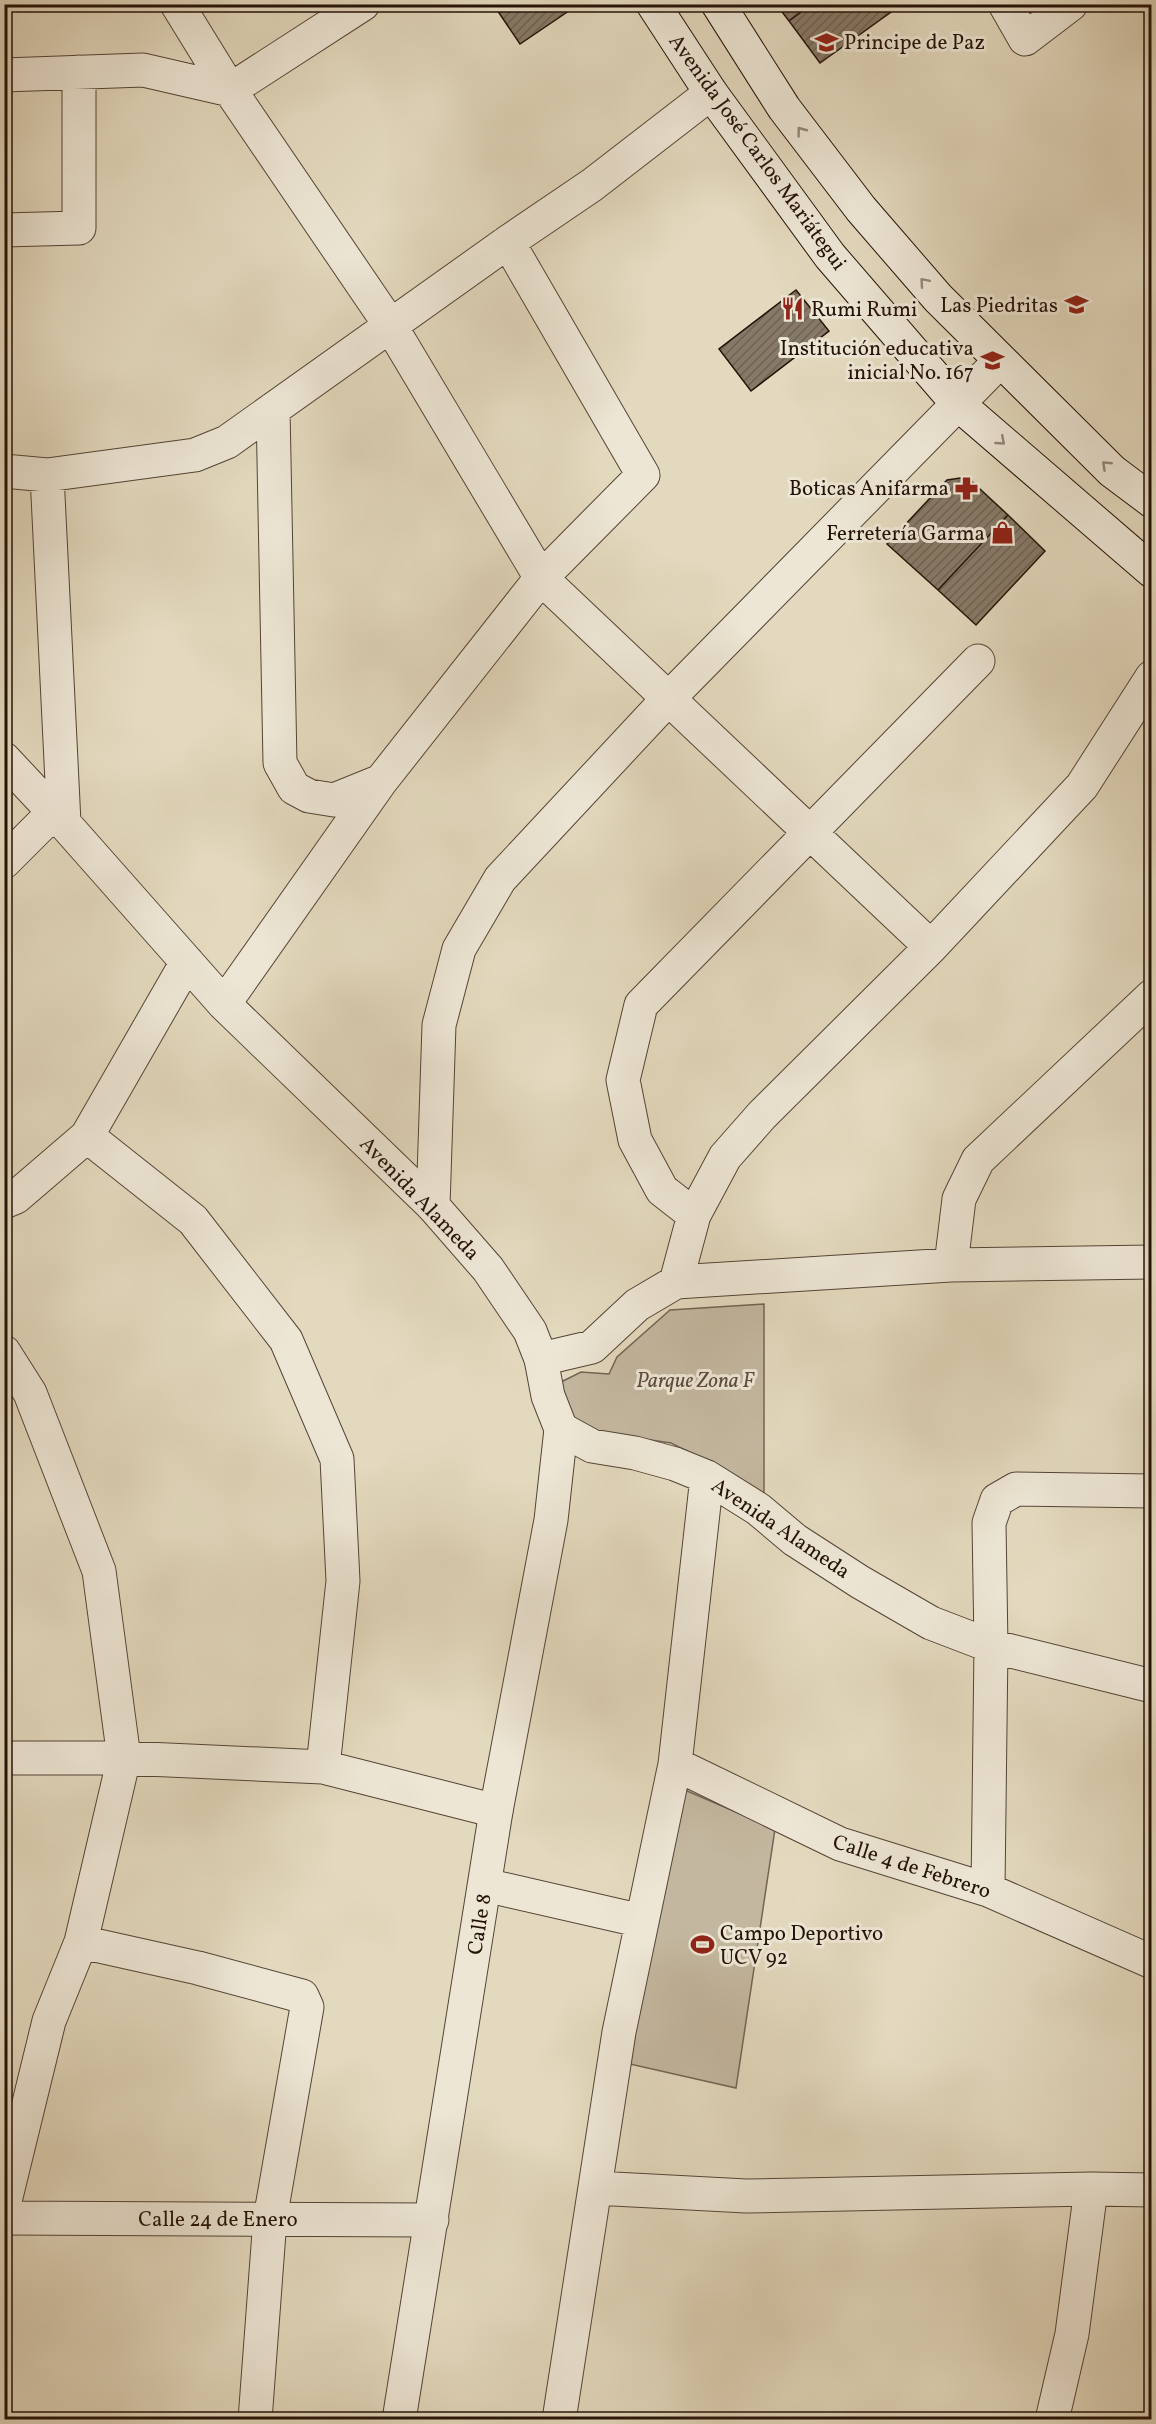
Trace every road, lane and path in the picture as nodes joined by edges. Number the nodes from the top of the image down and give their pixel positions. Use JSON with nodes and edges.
{"nodes":[{"id":1,"x":177,"y":4,"type":"edge"},
{"id":2,"x":363,"y":4,"type":"edge"},
{"id":3,"x":654,"y":4,"type":"edge"},
{"id":4,"x":718,"y":4,"type":"edge"},
{"id":5,"x":1005,"y":4,"type":"edge"},
{"id":6,"x":1071,"y":4,"type":"edge"},
{"id":7,"x":79,"y":72,"type":"junction"},
{"id":8,"x":4,"y":75,"type":"edge"},
{"id":9,"x":230,"y":90,"type":"junction"},
{"id":10,"x":711,"y":93,"type":"junction"},
{"id":11,"x":4,"y":230,"type":"edge"},
{"id":12,"x":508,"y":242,"type":"junction"},
{"id":13,"x":390,"y":325,"type":"junction"},
{"id":14,"x":1000,"y":361,"type":"junction"},
{"id":15,"x":957,"y":403,"type":"junction"},
{"id":16,"x":273,"y":409,"type":"junction"},
{"id":17,"x":4,"y":471,"type":"edge"},
{"id":18,"x":47,"y":475,"type":"junction"},
{"id":19,"x":1152,"y":501,"type":"edge"},
{"id":20,"x":1152,"y":571,"type":"edge"},
{"id":21,"x":541,"y":578,"type":"junction"},
{"id":22,"x":978,"y":661,"type":"dead end"},
{"id":23,"x":1152,"y":676,"type":"edge"},
{"id":24,"x":667,"y":700,"type":"junction"},
{"id":25,"x":4,"y":759,"type":"edge"},
{"id":26,"x":381,"y":781,"type":"junction"},
{"id":27,"x":59,"y":817,"type":"junction"},
{"id":28,"x":810,"y":833,"type":"junction"},
{"id":29,"x":4,"y":862,"type":"edge"},
{"id":30,"x":932,"y":947,"type":"junction"},
{"id":31,"x":187,"y":962,"type":"junction"},
{"id":32,"x":224,"y":1004,"type":"junction"},
{"id":33,"x":1146,"y":1008,"type":"edge"},
{"id":34,"x":87,"y":1136,"type":"junction"},
{"id":35,"x":4,"y":1202,"type":"edge"},
{"id":36,"x":433,"y":1206,"type":"junction"},
{"id":37,"x":694,"y":1215,"type":"junction"},
{"id":38,"x":1152,"y":1262,"type":"edge"},
{"id":39,"x":951,"y":1265,"type":"junction"},
{"id":40,"x":676,"y":1282,"type":"junction"},
{"id":41,"x":4,"y":1352,"type":"edge"},
{"id":42,"x":541,"y":1359,"type":"junction"},
{"id":43,"x":561,"y":1429,"type":"junction"},
{"id":44,"x":707,"y":1477,"type":"junction"},
{"id":45,"x":1152,"y":1491,"type":"edge"},
{"id":46,"x":991,"y":1646,"type":"junction"},
{"id":47,"x":1152,"y":1686,"type":"edge"},
{"id":48,"x":4,"y":1758,"type":"edge"},
{"id":49,"x":124,"y":1758,"type":"junction"},
{"id":50,"x":675,"y":1764,"type":"junction"},
{"id":51,"x":323,"y":1767,"type":"junction"},
{"id":52,"x":496,"y":1811,"type":"junction"},
{"id":53,"x":485,"y":1885,"type":"junction"},
{"id":54,"x":988,"y":1890,"type":"junction"},
{"id":55,"x":642,"y":1921,"type":"junction"},
{"id":56,"x":81,"y":1942,"type":"junction"},
{"id":57,"x":1152,"y":1962,"type":"edge"},
{"id":58,"x":595,"y":2188,"type":"junction"},
{"id":59,"x":1091,"y":2189,"type":"junction"},
{"id":60,"x":1152,"y":2190,"type":"edge"},
{"id":61,"x":4,"y":2205,"type":"edge"},
{"id":62,"x":4,"y":2218,"type":"edge"},
{"id":63,"x":270,"y":2219,"type":"junction"},
{"id":64,"x":432,"y":2220,"type":"junction"},
{"id":65,"x":255,"y":2420,"type":"edge"},
{"id":66,"x":399,"y":2420,"type":"edge"},
{"id":67,"x":559,"y":2420,"type":"edge"},
{"id":68,"x":1052,"y":2420,"type":"edge"}],
"edges":[{"from":1,"to":9,"type":"street"},
{"from":2,"to":9,"type":"street"},
{"from":3,"to":10,"type":"street","name":"Avenida José Carlos Mariátegui"},
{"from":14,"to":4,"type":"street","one_way":true},
{"from":5,"to":6,"type":"street"},
{"from":7,"to":8,"type":"street"},
{"from":7,"to":9,"type":"street"},
{"from":7,"to":11,"type":"street"},
{"from":9,"to":13,"type":"street"},
{"from":10,"to":12,"type":"street"},
{"from":10,"to":15,"type":"street","name":"Avenida José Carlos Mariátegui"},
{"from":12,"to":13,"type":"street"},
{"from":12,"to":21,"type":"street"},
{"from":13,"to":16,"type":"street"},
{"from":13,"to":21,"type":"street"},
{"from":14,"to":15,"type":"street"},
{"from":19,"to":14,"type":"street","one_way":true},
{"from":15,"to":20,"type":"street","name":"Avenida José Carlos Mariátegui","one_way":true},
{"from":15,"to":24,"type":"street"},
{"from":16,"to":18,"type":"street"},
{"from":16,"to":26,"type":"street"},
{"from":17,"to":18,"type":"street"},
{"from":18,"to":27,"type":"street"},
{"from":21,"to":24,"type":"street"},
{"from":21,"to":26,"type":"street"},
{"from":22,"to":28,"type":"street"},
{"from":23,"to":30,"type":"street"},
{"from":24,"to":28,"type":"street"},
{"from":24,"to":36,"type":"street"},
{"from":25,"to":27,"type":"street","name":"Avenida Alameda"},
{"from":26,"to":32,"type":"street"},
{"from":27,"to":29,"type":"street"},
{"from":27,"to":31,"type":"street","name":"Avenida Alameda"},
{"from":28,"to":30,"type":"street"},
{"from":28,"to":37,"type":"street"},
{"from":30,"to":37,"type":"street"},
{"from":31,"to":32,"type":"street","name":"Avenida Alameda"},
{"from":31,"to":34,"type":"street"},
{"from":32,"to":36,"type":"street","name":"Avenida Alameda"},
{"from":33,"to":39,"type":"street"},
{"from":34,"to":35,"type":"street"},
{"from":34,"to":51,"type":"street"},
{"from":36,"to":42,"type":"street","name":"Avenida Alameda"},
{"from":37,"to":40,"type":"street"},
{"from":38,"to":39,"type":"street"},
{"from":39,"to":40,"type":"street"},
{"from":40,"to":42,"type":"street"},
{"from":41,"to":49,"type":"street"},
{"from":42,"to":43,"type":"street","name":"Avenida Alameda"},
{"from":43,"to":44,"type":"street","name":"Avenida Alameda"},
{"from":43,"to":52,"type":"street","name":"Calle 8"},
{"from":44,"to":46,"type":"street","name":"Avenida Alameda"},
{"from":44,"to":50,"type":"street"},
{"from":45,"to":46,"type":"street"},
{"from":46,"to":47,"type":"street","name":"Avenida Alameda"},
{"from":46,"to":54,"type":"street"},
{"from":48,"to":49,"type":"street"},
{"from":49,"to":51,"type":"street"},
{"from":49,"to":56,"type":"street"},
{"from":50,"to":54,"type":"street","name":"Calle 4 de Febrero"},
{"from":50,"to":55,"type":"street"},
{"from":51,"to":52,"type":"street"},
{"from":52,"to":53,"type":"street","name":"Calle 8"},
{"from":53,"to":55,"type":"street"},
{"from":53,"to":64,"type":"street","name":"Calle 8"},
{"from":54,"to":57,"type":"street","name":"Calle 4 de Febrero"},
{"from":55,"to":58,"type":"street"},
{"from":56,"to":61,"type":"street"},
{"from":56,"to":63,"type":"street"},
{"from":58,"to":59,"type":"street"},
{"from":58,"to":67,"type":"street"},
{"from":59,"to":60,"type":"street"},
{"from":59,"to":68,"type":"street"},
{"from":62,"to":63,"type":"street","name":"Calle 24 de Enero"},
{"from":63,"to":64,"type":"street","name":"Calle 24 de Enero"},
{"from":63,"to":65,"type":"street"},
{"from":64,"to":66,"type":"street","name":"Calle 8"}]}
